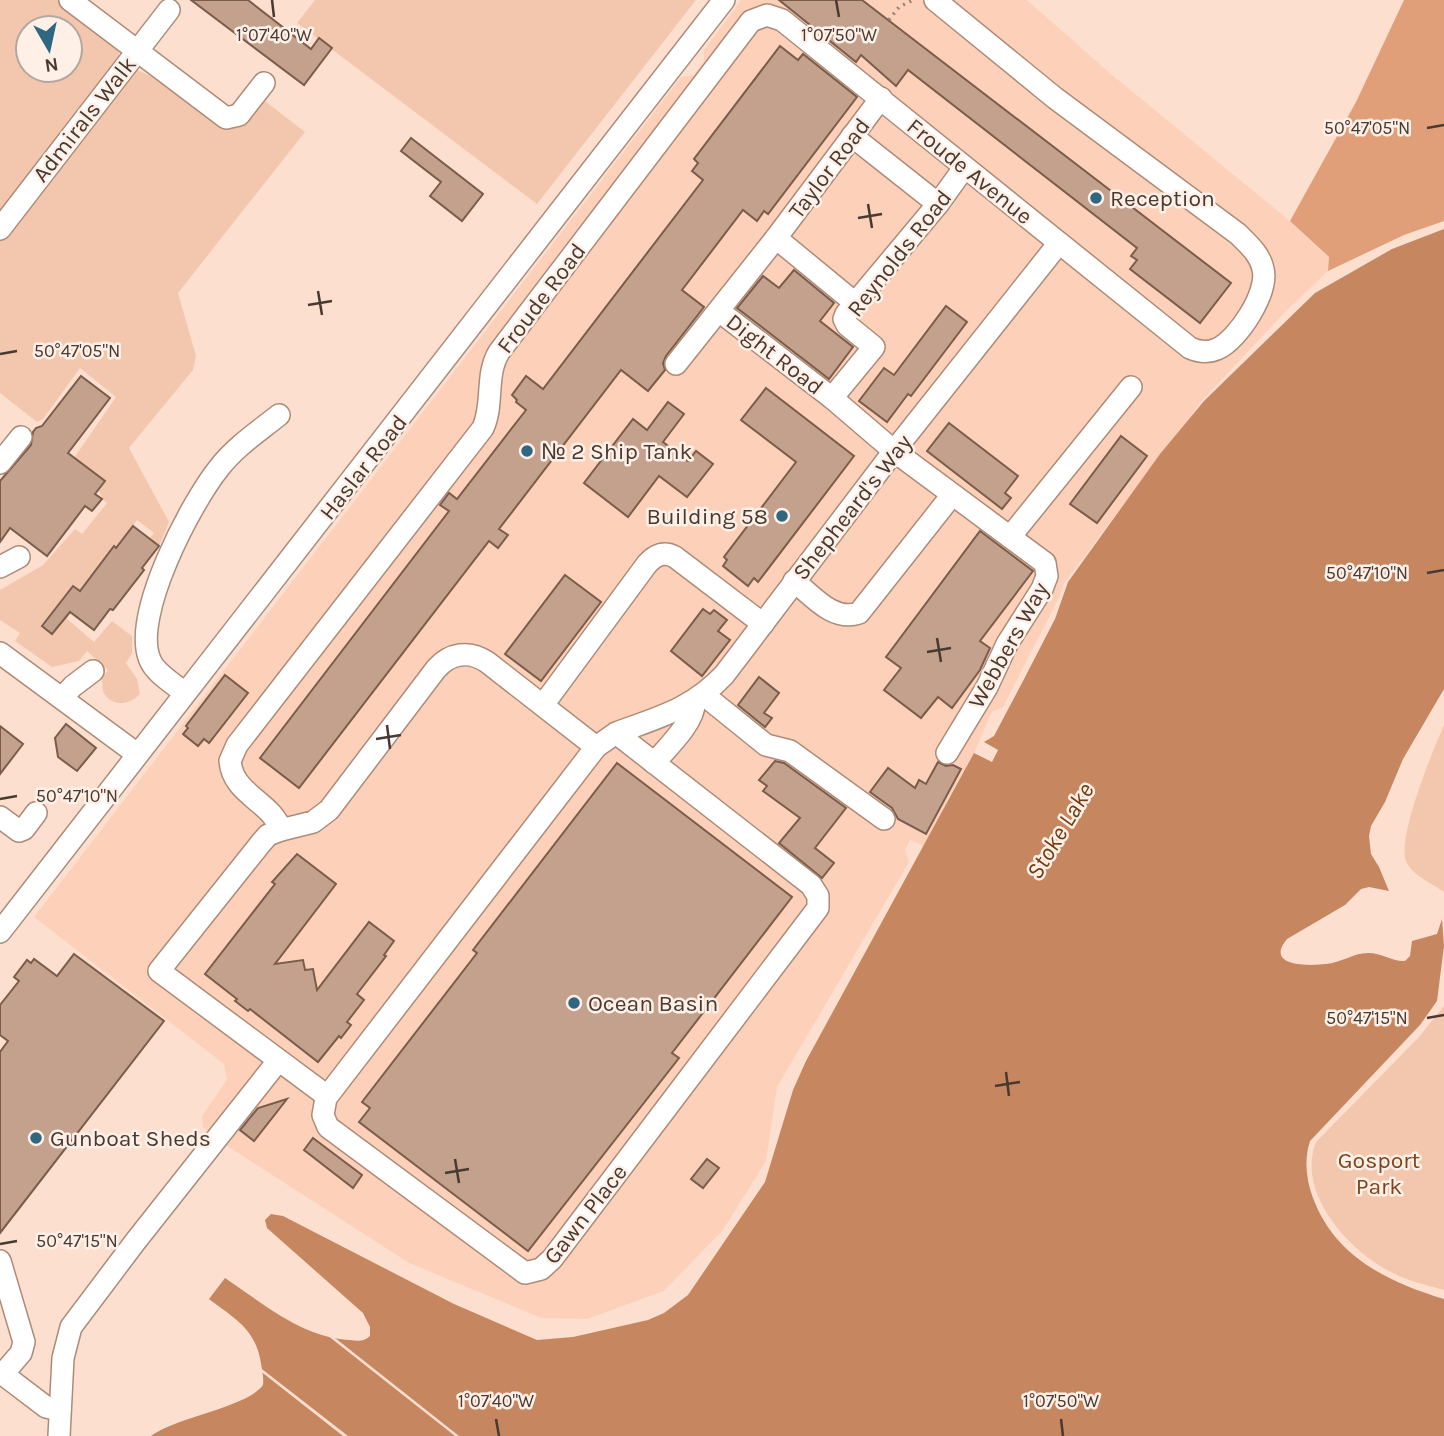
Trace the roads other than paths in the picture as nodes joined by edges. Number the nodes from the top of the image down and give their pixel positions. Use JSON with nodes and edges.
{"nodes":[{"id":1,"x":70,"y":0,"type":"edge"},
{"id":2,"x":724,"y":0,"type":"edge"},
{"id":3,"x":935,"y":0,"type":"edge"},
{"id":4,"x":169,"y":10,"type":"dead end"},
{"id":5,"x":137,"y":51,"type":"junction"},
{"id":6,"x":264,"y":83,"type":"dead end"},
{"id":7,"x":881,"y":98,"type":"junction"},
{"id":8,"x":852,"y":136,"type":"junction"},
{"id":9,"x":964,"y":168,"type":"junction"},
{"id":10,"x":938,"y":204,"type":"junction"},
{"id":11,"x":0,"y":229,"type":"edge"},
{"id":12,"x":776,"y":238,"type":"junction"},
{"id":13,"x":1059,"y":243,"type":"junction"},
{"id":14,"x":855,"y":303,"type":"junction"},
{"id":15,"x":719,"y":311,"type":"junction"},
{"id":16,"x":676,"y":364,"type":"dead end"},
{"id":17,"x":1131,"y":387,"type":"dead end"},
{"id":18,"x":832,"y":398,"type":"junction"},
{"id":19,"x":279,"y":415,"type":"dead end"},
{"id":20,"x":21,"y":437,"type":"dead end"},
{"id":21,"x":894,"y":451,"type":"junction"},
{"id":22,"x":0,"y":463,"type":"edge"},
{"id":23,"x":952,"y":495,"type":"junction"},
{"id":24,"x":1010,"y":537,"type":"junction"},
{"id":25,"x":19,"y":557,"type":"dead end"},
{"id":26,"x":0,"y":567,"type":"edge"},
{"id":27,"x":794,"y":581,"type":"junction"},
{"id":28,"x":763,"y":624,"type":"junction"},
{"id":29,"x":0,"y":653,"type":"edge"},
{"id":30,"x":93,"y":671,"type":"dead end"},
{"id":31,"x":185,"y":692,"type":"junction"},
{"id":32,"x":62,"y":698,"type":"junction"},
{"id":33,"x":699,"y":698,"type":"junction"},
{"id":34,"x":543,"y":705,"type":"junction"},
{"id":35,"x":616,"y":733,"type":"junction"},
{"id":36,"x":596,"y":747,"type":"junction"},
{"id":37,"x":947,"y":753,"type":"dead end"},
{"id":38,"x":138,"y":754,"type":"junction"},
{"id":39,"x":654,"y":763,"type":"junction"},
{"id":40,"x":36,"y":813,"type":"dead end"},
{"id":41,"x":0,"y":817,"type":"edge"},
{"id":42,"x":884,"y":819,"type":"dead end"},
{"id":43,"x":281,"y":831,"type":"junction"},
{"id":44,"x":0,"y":932,"type":"edge"},
{"id":45,"x":278,"y":1061,"type":"junction"},
{"id":46,"x":327,"y":1096,"type":"junction"},
{"id":47,"x":0,"y":1261,"type":"edge"},
{"id":48,"x":2,"y":1373,"type":"edge"},
{"id":49,"x":60,"y":1409,"type":"junction"},
{"id":50,"x":59,"y":1436,"type":"edge"}],
"edges":[{"from":1,"to":5,"type":"street"},
{"from":2,"to":31,"type":"street","name":"Haslar Road"},
{"from":3,"to":13,"type":"street","name":"Froude Avenue"},
{"from":4,"to":5,"type":"street","name":"Admirals Walk"},
{"from":5,"to":6,"type":"street"},
{"from":5,"to":11,"type":"street","name":"Admirals Walk"},
{"from":7,"to":8,"type":"street","name":"Taylor Road"},
{"from":7,"to":9,"type":"street","name":"Froude Avenue"},
{"from":7,"to":43,"type":"street","name":"Froude Road"},
{"from":8,"to":10,"type":"street"},
{"from":8,"to":12,"type":"street","name":"Taylor Road"},
{"from":9,"to":10,"type":"street","name":"Reynolds Road"},
{"from":9,"to":13,"type":"street","name":"Froude Avenue"},
{"from":10,"to":14,"type":"street","name":"Reynolds Road"},
{"from":12,"to":14,"type":"street","name":"Taylor Road"},
{"from":12,"to":15,"type":"street","name":"Taylor Road"},
{"from":13,"to":21,"type":"street","name":"Shepheard's Way"},
{"from":14,"to":18,"type":"street","name":"Reynolds Road"},
{"from":15,"to":16,"type":"street","name":"Taylor Road"},
{"from":15,"to":18,"type":"street","name":"Dight Road"},
{"from":17,"to":24,"type":"street"},
{"from":18,"to":21,"type":"street","name":"Dight Road"},
{"from":19,"to":31,"type":"street"},
{"from":20,"to":22,"type":"street"},
{"from":21,"to":23,"type":"street","name":"Webbers Way"},
{"from":21,"to":27,"type":"street","name":"Shepheard's Way"},
{"from":23,"to":24,"type":"street","name":"Webbers Way"},
{"from":23,"to":27,"type":"street"},
{"from":24,"to":37,"type":"street","name":"Webbers Way"},
{"from":25,"to":26,"type":"street"},
{"from":27,"to":28,"type":"street","name":"Shepheard's Way"},
{"from":28,"to":33,"type":"street","name":"Shepheard's Way"},
{"from":28,"to":34,"type":"street"},
{"from":29,"to":32,"type":"street"},
{"from":30,"to":32,"type":"street"},
{"from":31,"to":38,"type":"street","name":"Haslar Road"},
{"from":32,"to":38,"type":"street"},
{"from":33,"to":35,"type":"street","name":"Shepheard's Way"},
{"from":33,"to":39,"type":"street"},
{"from":33,"to":42,"type":"street"},
{"from":34,"to":36,"type":"street"},
{"from":34,"to":43,"type":"street"},
{"from":35,"to":36,"type":"street"},
{"from":35,"to":39,"type":"street","name":"Gawn Place"},
{"from":36,"to":46,"type":"street"},
{"from":38,"to":44,"type":"street","name":"Haslar Road"},
{"from":39,"to":46,"type":"street","name":"Gawn Place"},
{"from":40,"to":41,"type":"street"},
{"from":43,"to":45,"type":"street"},
{"from":45,"to":46,"type":"street"},
{"from":45,"to":49,"type":"street"},
{"from":47,"to":48,"type":"street"},
{"from":48,"to":49,"type":"street"},
{"from":49,"to":50,"type":"street"}]}
